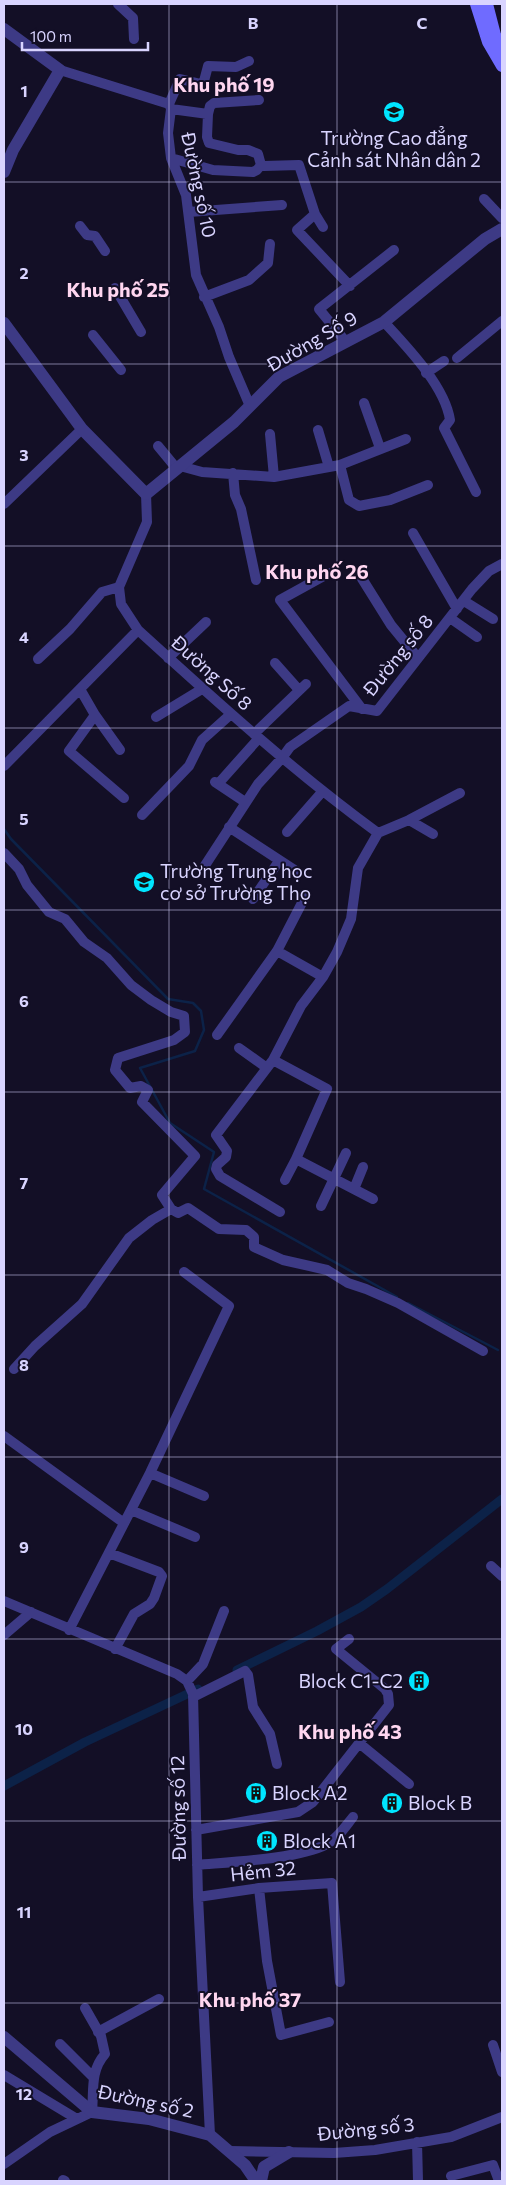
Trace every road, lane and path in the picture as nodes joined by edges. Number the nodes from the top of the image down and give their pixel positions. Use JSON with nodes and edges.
{"nodes":[{"id":1,"x":118,"y":4,"type":"edge"},
{"id":2,"x":476,"y":4,"type":"edge"},
{"id":3,"x":487,"y":4,"type":"edge"},
{"id":4,"x":4,"y":29,"type":"edge"},
{"id":5,"x":134,"y":38,"type":"dead end"},
{"id":6,"x":502,"y":48,"type":"edge"},
{"id":7,"x":249,"y":60,"type":"dead end"},
{"id":8,"x":502,"y":66,"type":"edge"},
{"id":9,"x":60,"y":70,"type":"junction"},
{"id":10,"x":259,"y":100,"type":"dead end"},
{"id":11,"x":170,"y":107,"type":"junction"},
{"id":12,"x":208,"y":114,"type":"junction"},
{"id":13,"x":172,"y":158,"type":"junction"},
{"id":14,"x":261,"y":165,"type":"junction"},
{"id":15,"x":4,"y":172,"type":"edge"},
{"id":16,"x":484,"y":199,"type":"dead end"},
{"id":17,"x":282,"y":205,"type":"dead end"},
{"id":18,"x":189,"y":212,"type":"junction"},
{"id":19,"x":315,"y":214,"type":"junction"},
{"id":20,"x":502,"y":218,"type":"edge"},
{"id":21,"x":80,"y":226,"type":"dead end"},
{"id":22,"x":322,"y":227,"type":"dead end"},
{"id":23,"x":502,"y":229,"type":"edge"},
{"id":24,"x":270,"y":244,"type":"dead end"},
{"id":25,"x":394,"y":250,"type":"dead end"},
{"id":26,"x":105,"y":251,"type":"dead end"},
{"id":27,"x":350,"y":286,"type":"junction"},
{"id":28,"x":114,"y":288,"type":"dead end"},
{"id":29,"x":204,"y":297,"type":"junction"},
{"id":30,"x":502,"y":321,"type":"edge"},
{"id":31,"x":384,"y":322,"type":"junction"},
{"id":32,"x":4,"y":323,"type":"edge"},
{"id":33,"x":141,"y":332,"type":"dead end"},
{"id":34,"x":93,"y":335,"type":"dead end"},
{"id":35,"x":346,"y":342,"type":"junction"},
{"id":36,"x":457,"y":358,"type":"dead end"},
{"id":37,"x":444,"y":361,"type":"dead end"},
{"id":38,"x":121,"y":370,"type":"dead end"},
{"id":39,"x":426,"y":373,"type":"junction"},
{"id":40,"x":364,"y":403,"type":"dead end"},
{"id":41,"x":250,"y":406,"type":"junction"},
{"id":42,"x":82,"y":429,"type":"junction"},
{"id":43,"x":318,"y":430,"type":"dead end"},
{"id":44,"x":270,"y":434,"type":"dead end"},
{"id":45,"x":406,"y":438,"type":"dead end"},
{"id":46,"x":158,"y":446,"type":"dead end"},
{"id":47,"x":380,"y":448,"type":"junction"},
{"id":48,"x":340,"y":465,"type":"junction"},
{"id":49,"x":179,"y":467,"type":"junction"},
{"id":50,"x":330,"y":467,"type":"junction"},
{"id":51,"x":233,"y":473,"type":"junction"},
{"id":52,"x":274,"y":477,"type":"junction"},
{"id":53,"x":428,"y":485,"type":"dead end"},
{"id":54,"x":476,"y":492,"type":"dead end"},
{"id":55,"x":146,"y":494,"type":"junction"},
{"id":56,"x":4,"y":504,"type":"edge"},
{"id":57,"x":413,"y":533,"type":"dead end"},
{"id":58,"x":502,"y":564,"type":"edge"},
{"id":59,"x":329,"y":573,"type":"dead end"},
{"id":60,"x":361,"y":577,"type":"dead end"},
{"id":61,"x":256,"y":580,"type":"dead end"},
{"id":62,"x":119,"y":587,"type":"junction"},
{"id":63,"x":457,"y":609,"type":"junction"},
{"id":64,"x":493,"y":619,"type":"dead end"},
{"id":65,"x":206,"y":622,"type":"dead end"},
{"id":66,"x":138,"y":630,"type":"junction"},
{"id":67,"x":477,"y":637,"type":"dead end"},
{"id":68,"x":168,"y":658,"type":"junction"},
{"id":69,"x":418,"y":658,"type":"junction"},
{"id":70,"x":38,"y":659,"type":"dead end"},
{"id":71,"x":275,"y":663,"type":"dead end"},
{"id":72,"x":80,"y":689,"type":"junction"},
{"id":73,"x":202,"y":689,"type":"junction"},
{"id":74,"x":362,"y":709,"type":"junction"},
{"id":75,"x":231,"y":714,"type":"junction"},
{"id":76,"x":95,"y":715,"type":"junction"},
{"id":77,"x":156,"y":717,"type":"dead end"},
{"id":78,"x":256,"y":736,"type":"junction"},
{"id":79,"x":120,"y":750,"type":"dead end"},
{"id":80,"x":282,"y":758,"type":"junction"},
{"id":81,"x":4,"y":766,"type":"edge"},
{"id":82,"x":322,"y":792,"type":"junction"},
{"id":83,"x":460,"y":793,"type":"dead end"},
{"id":84,"x":124,"y":798,"type":"dead end"},
{"id":85,"x":245,"y":802,"type":"junction"},
{"id":86,"x":142,"y":816,"type":"dead end"},
{"id":87,"x":409,"y":820,"type":"junction"},
{"id":88,"x":229,"y":827,"type":"junction"},
{"id":89,"x":287,"y":832,"type":"dead end"},
{"id":90,"x":378,"y":832,"type":"junction"},
{"id":91,"x":433,"y":834,"type":"dead end"},
{"id":92,"x":4,"y":853,"type":"edge"},
{"id":93,"x":280,"y":861,"type":"junction"},
{"id":94,"x":202,"y":870,"type":"dead end"},
{"id":95,"x":296,"y":871,"type":"dead end"},
{"id":96,"x":306,"y":895,"type":"dead end"},
{"id":97,"x":254,"y":899,"type":"dead end"},
{"id":98,"x":277,"y":951,"type":"junction"},
{"id":99,"x":323,"y":977,"type":"junction"},
{"id":100,"x":217,"y":1035,"type":"dead end"},
{"id":101,"x":239,"y":1048,"type":"dead end"},
{"id":102,"x":270,"y":1064,"type":"junction"},
{"id":103,"x":346,"y":1153,"type":"dead end"},
{"id":104,"x":296,"y":1159,"type":"junction"},
{"id":105,"x":363,"y":1167,"type":"dead end"},
{"id":106,"x":333,"y":1178,"type":"junction"},
{"id":107,"x":284,"y":1180,"type":"dead end"},
{"id":108,"x":354,"y":1189,"type":"junction"},
{"id":109,"x":373,"y":1199,"type":"dead end"},
{"id":110,"x":321,"y":1206,"type":"dead end"},
{"id":111,"x":171,"y":1209,"type":"junction"},
{"id":112,"x":280,"y":1212,"type":"dead end"},
{"id":113,"x":184,"y":1272,"type":"dead end"},
{"id":114,"x":483,"y":1350,"type":"dead end"},
{"id":115,"x":14,"y":1369,"type":"dead end"},
{"id":116,"x":4,"y":1436,"type":"edge"},
{"id":117,"x":150,"y":1473,"type":"junction"},
{"id":118,"x":204,"y":1496,"type":"dead end"},
{"id":119,"x":131,"y":1510,"type":"junction"},
{"id":120,"x":124,"y":1523,"type":"junction"},
{"id":121,"x":195,"y":1537,"type":"dead end"},
{"id":122,"x":109,"y":1553,"type":"junction"},
{"id":123,"x":491,"y":1566,"type":"dead end"},
{"id":124,"x":502,"y":1576,"type":"edge"},
{"id":125,"x":4,"y":1601,"type":"edge"},
{"id":126,"x":224,"y":1611,"type":"dead end"},
{"id":127,"x":31,"y":1612,"type":"junction"},
{"id":128,"x":68,"y":1630,"type":"junction"},
{"id":129,"x":4,"y":1635,"type":"edge"},
{"id":130,"x":349,"y":1639,"type":"dead end"},
{"id":131,"x":115,"y":1649,"type":"junction"},
{"id":132,"x":187,"y":1681,"type":"junction"},
{"id":133,"x":193,"y":1696,"type":"junction"},
{"id":134,"x":359,"y":1743,"type":"junction"},
{"id":135,"x":277,"y":1764,"type":"dead end"},
{"id":136,"x":409,"y":1784,"type":"dead end"},
{"id":137,"x":353,"y":1817,"type":"dead end"},
{"id":138,"x":196,"y":1830,"type":"junction"},
{"id":139,"x":197,"y":1865,"type":"junction"},
{"id":140,"x":259,"y":1888,"type":"junction"},
{"id":141,"x":198,"y":1896,"type":"junction"},
{"id":142,"x":340,"y":1982,"type":"dead end"},
{"id":143,"x":159,"y":1999,"type":"dead end"},
{"id":144,"x":85,"y":2008,"type":"dead end"},
{"id":145,"x":329,"y":2022,"type":"dead end"},
{"id":146,"x":98,"y":2032,"type":"junction"},
{"id":147,"x":4,"y":2037,"type":"edge"},
{"id":148,"x":60,"y":2044,"type":"dead end"},
{"id":149,"x":494,"y":2045,"type":"dead end"},
{"id":150,"x":502,"y":2072,"type":"edge"},
{"id":151,"x":4,"y":2075,"type":"edge"},
{"id":152,"x":94,"y":2077,"type":"junction"},
{"id":153,"x":92,"y":2112,"type":"junction"},
{"id":154,"x":502,"y":2116,"type":"edge"},
{"id":155,"x":76,"y":2119,"type":"junction"},
{"id":156,"x":210,"y":2135,"type":"junction"},
{"id":157,"x":417,"y":2142,"type":"junction"},
{"id":158,"x":230,"y":2151,"type":"junction"},
{"id":159,"x":290,"y":2152,"type":"junction"},
{"id":160,"x":4,"y":2164,"type":"edge"},
{"id":161,"x":451,"y":2176,"type":"dead end"},
{"id":162,"x":256,"y":2181,"type":"edge"},
{"id":163,"x":261,"y":2181,"type":"edge"},
{"id":164,"x":418,"y":2181,"type":"edge"},
{"id":165,"x":499,"y":2181,"type":"edge"}],
"edges":[{"from":1,"to":5,"type":"street"},
{"from":2,"to":8,"type":"main road"},
{"from":3,"to":6,"type":"main road"},
{"from":4,"to":9,"type":"street"},
{"from":7,"to":11,"type":"street","name":"Đường số 10"},
{"from":9,"to":11,"type":"street"},
{"from":9,"to":15,"type":"street"},
{"from":10,"to":12,"type":"street"},
{"from":11,"to":12,"type":"street"},
{"from":11,"to":13,"type":"street","name":"Đường số 10"},
{"from":12,"to":14,"type":"street"},
{"from":13,"to":14,"type":"street"},
{"from":13,"to":18,"type":"street","name":"Đường số 10"},
{"from":14,"to":19,"type":"street"},
{"from":16,"to":20,"type":"street"},
{"from":17,"to":18,"type":"street"},
{"from":18,"to":29,"type":"street","name":"Đường số 10"},
{"from":19,"to":22,"type":"street"},
{"from":19,"to":27,"type":"street"},
{"from":21,"to":26,"type":"street"},
{"from":23,"to":31,"type":"street","name":"Đường Số 9"},
{"from":24,"to":29,"type":"street"},
{"from":25,"to":27,"type":"street"},
{"from":27,"to":35,"type":"street"},
{"from":28,"to":33,"type":"street"},
{"from":29,"to":41,"type":"street","name":"Đường số 10"},
{"from":30,"to":36,"type":"street"},
{"from":31,"to":35,"type":"street","name":"Đường Số 9"},
{"from":31,"to":39,"type":"street"},
{"from":32,"to":42,"type":"street"},
{"from":34,"to":38,"type":"street"},
{"from":35,"to":41,"type":"street","name":"Đường Số 9"},
{"from":37,"to":39,"type":"street"},
{"from":39,"to":54,"type":"street"},
{"from":40,"to":47,"type":"street"},
{"from":41,"to":49,"type":"street","name":"Đường Số 9"},
{"from":42,"to":55,"type":"street"},
{"from":42,"to":56,"type":"street"},
{"from":43,"to":50,"type":"street"},
{"from":44,"to":52,"type":"street"},
{"from":45,"to":47,"type":"street"},
{"from":46,"to":49,"type":"street"},
{"from":47,"to":48,"type":"street"},
{"from":48,"to":50,"type":"street"},
{"from":48,"to":53,"type":"street"},
{"from":49,"to":51,"type":"street"},
{"from":49,"to":55,"type":"street","name":"Đường Số 9"},
{"from":50,"to":52,"type":"street"},
{"from":51,"to":52,"type":"street"},
{"from":51,"to":61,"type":"street"},
{"from":55,"to":62,"type":"street"},
{"from":57,"to":63,"type":"street"},
{"from":58,"to":63,"type":"street","name":"Đường số 8"},
{"from":59,"to":74,"type":"street"},
{"from":60,"to":69,"type":"street"},
{"from":62,"to":66,"type":"street","name":"Đường Số 8"},
{"from":62,"to":70,"type":"street"},
{"from":63,"to":64,"type":"street"},
{"from":63,"to":67,"type":"street"},
{"from":63,"to":69,"type":"street","name":"Đường số 8"},
{"from":65,"to":68,"type":"street"},
{"from":66,"to":68,"type":"street","name":"Đường Số 8"},
{"from":66,"to":72,"type":"street"},
{"from":68,"to":73,"type":"street","name":"Đường Số 8"},
{"from":69,"to":74,"type":"street","name":"Đường số 8"},
{"from":71,"to":78,"type":"street"},
{"from":72,"to":76,"type":"street"},
{"from":72,"to":81,"type":"street"},
{"from":73,"to":75,"type":"street","name":"Đường Số 8"},
{"from":73,"to":77,"type":"street"},
{"from":74,"to":80,"type":"street","name":"Đường số 8"},
{"from":75,"to":78,"type":"street","name":"Đường Số 8"},
{"from":75,"to":86,"type":"street"},
{"from":76,"to":79,"type":"street"},
{"from":76,"to":84,"type":"street"},
{"from":78,"to":80,"type":"street","name":"Đường Số 8"},
{"from":78,"to":85,"type":"street"},
{"from":80,"to":82,"type":"street","name":"Đường Số 8"},
{"from":80,"to":85,"type":"street","name":"Đường số 8"},
{"from":82,"to":89,"type":"street"},
{"from":82,"to":90,"type":"street","name":"Đường Số 8"},
{"from":83,"to":87,"type":"street"},
{"from":85,"to":88,"type":"street","name":"Đường số 8"},
{"from":87,"to":90,"type":"street"},
{"from":87,"to":91,"type":"street"},
{"from":88,"to":93,"type":"street"},
{"from":88,"to":94,"type":"street","name":"Đường số 8"},
{"from":90,"to":99,"type":"street"},
{"from":92,"to":111,"type":"street"},
{"from":93,"to":95,"type":"street"},
{"from":93,"to":97,"type":"street"},
{"from":96,"to":98,"type":"street"},
{"from":98,"to":99,"type":"street"},
{"from":98,"to":100,"type":"street"},
{"from":99,"to":102,"type":"street"},
{"from":101,"to":102,"type":"street"},
{"from":102,"to":104,"type":"street"},
{"from":102,"to":112,"type":"street"},
{"from":103,"to":106,"type":"street"},
{"from":104,"to":106,"type":"street"},
{"from":104,"to":107,"type":"street"},
{"from":105,"to":108,"type":"street"},
{"from":106,"to":108,"type":"street"},
{"from":106,"to":110,"type":"street"},
{"from":108,"to":109,"type":"street"},
{"from":111,"to":114,"type":"street"},
{"from":111,"to":115,"type":"street"},
{"from":113,"to":117,"type":"street"},
{"from":116,"to":120,"type":"street"},
{"from":117,"to":118,"type":"street"},
{"from":117,"to":119,"type":"street"},
{"from":119,"to":120,"type":"street"},
{"from":119,"to":121,"type":"street"},
{"from":120,"to":122,"type":"street"},
{"from":122,"to":128,"type":"street"},
{"from":122,"to":131,"type":"street"},
{"from":123,"to":124,"type":"street"},
{"from":125,"to":127,"type":"street"},
{"from":126,"to":132,"type":"street"},
{"from":127,"to":128,"type":"street"},
{"from":127,"to":129,"type":"street"},
{"from":128,"to":131,"type":"street"},
{"from":130,"to":134,"type":"street"},
{"from":131,"to":132,"type":"street"},
{"from":132,"to":133,"type":"street","name":"Đường số 12"},
{"from":133,"to":135,"type":"street"},
{"from":133,"to":138,"type":"street","name":"Đường số 12"},
{"from":134,"to":136,"type":"street"},
{"from":134,"to":138,"type":"street"},
{"from":137,"to":139,"type":"street"},
{"from":138,"to":139,"type":"street","name":"Đường số 12"},
{"from":139,"to":141,"type":"street","name":"Đường số 12"},
{"from":140,"to":141,"type":"street","name":"Hẻm 32"},
{"from":140,"to":142,"type":"street","name":"Hẻm 32"},
{"from":140,"to":145,"type":"street"},
{"from":141,"to":156,"type":"street","name":"Đường số 12"},
{"from":143,"to":146,"type":"street"},
{"from":144,"to":146,"type":"street"},
{"from":146,"to":152,"type":"street"},
{"from":147,"to":153,"type":"street","name":"Đường số 2"},
{"from":148,"to":152,"type":"street"},
{"from":149,"to":150,"type":"street"},
{"from":151,"to":155,"type":"street"},
{"from":152,"to":153,"type":"street"},
{"from":153,"to":155,"type":"street"},
{"from":153,"to":156,"type":"street","name":"Đường số 2"},
{"from":154,"to":157,"type":"street","name":"Đường số 3"},
{"from":155,"to":160,"type":"street"},
{"from":156,"to":158,"type":"street","name":"Đường số 2"},
{"from":157,"to":159,"type":"street","name":"Đường số 3"},
{"from":157,"to":164,"type":"street"},
{"from":158,"to":159,"type":"street","name":"Đường số 3"},
{"from":158,"to":162,"type":"street","name":"Đường số 2"},
{"from":159,"to":163,"type":"street"},
{"from":161,"to":165,"type":"street"}]}
